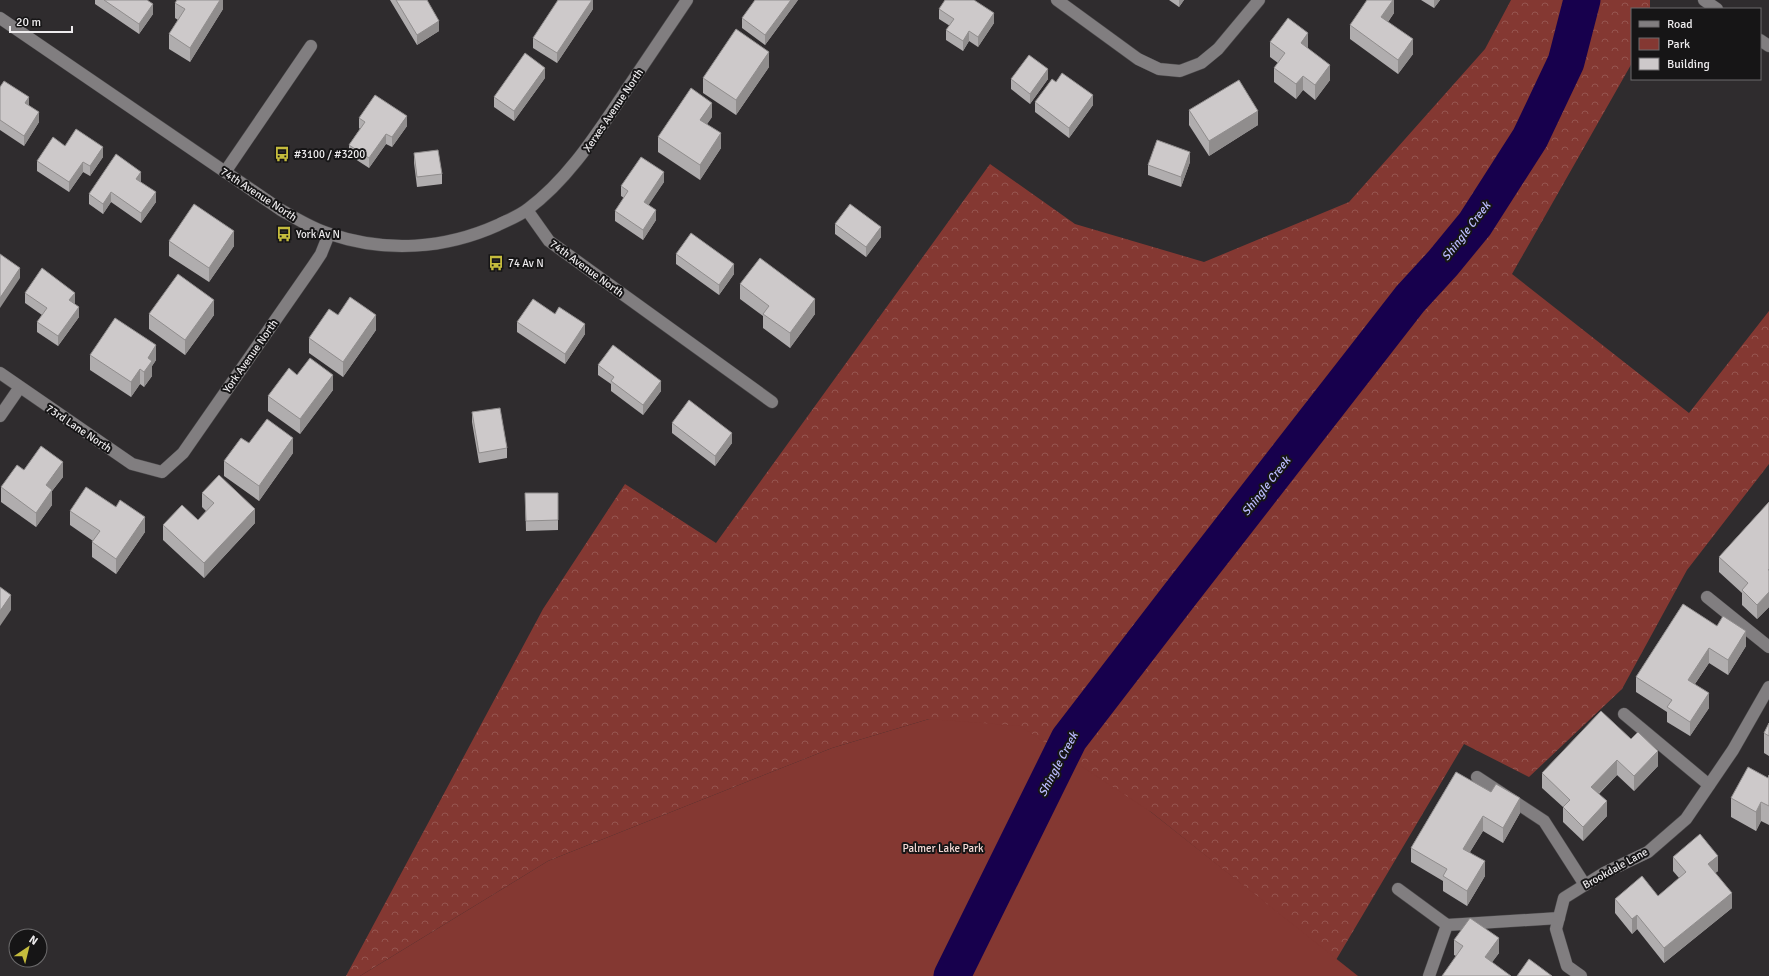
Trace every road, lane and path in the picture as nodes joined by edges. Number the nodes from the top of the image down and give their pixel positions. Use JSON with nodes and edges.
{"nodes":[{"id":1,"x":687,"y":0,"type":"edge"},
{"id":2,"x":1057,"y":0,"type":"edge"},
{"id":3,"x":1259,"y":0,"type":"edge"},
{"id":4,"x":1704,"y":0,"type":"edge"},
{"id":5,"x":1716,"y":8,"type":"edge"},
{"id":6,"x":0,"y":18,"type":"edge"},
{"id":7,"x":311,"y":46,"type":"dead end"},
{"id":8,"x":225,"y":172,"type":"junction"},
{"id":9,"x":527,"y":210,"type":"junction"},
{"id":10,"x":329,"y":234,"type":"junction"},
{"id":11,"x":0,"y":374,"type":"edge"},
{"id":12,"x":20,"y":387,"type":"junction"},
{"id":13,"x":772,"y":402,"type":"dead end"},
{"id":14,"x":0,"y":416,"type":"edge"},
{"id":15,"x":162,"y":472,"type":"joint"},
{"id":16,"x":1707,"y":597,"type":"dead end"},
{"id":17,"x":1769,"y":647,"type":"edge"},
{"id":18,"x":1769,"y":687,"type":"edge"},
{"id":19,"x":1624,"y":714,"type":"dead end"},
{"id":20,"x":1477,"y":777,"type":"dead end"},
{"id":21,"x":1709,"y":785,"type":"junction"},
{"id":22,"x":1585,"y":884,"type":"junction"},
{"id":23,"x":1398,"y":889,"type":"dead end"},
{"id":24,"x":1559,"y":918,"type":"junction"},
{"id":25,"x":1447,"y":925,"type":"junction"},
{"id":26,"x":1429,"y":976,"type":"edge"},
{"id":27,"x":1581,"y":976,"type":"edge"}],
"edges":[{"from":1,"to":9,"type":"street","name":"Xerxes Avenue North"},
{"from":2,"to":3,"type":"street"},
{"from":4,"to":5,"type":"street"},
{"from":6,"to":8,"type":"street","name":"74th Avenue North"},
{"from":7,"to":8,"type":"street"},
{"from":8,"to":10,"type":"street","name":"74th Avenue North"},
{"from":9,"to":10,"type":"street","name":"74th Avenue North"},
{"from":9,"to":13,"type":"street","name":"74th Avenue North"},
{"from":10,"to":15,"type":"street","name":"York Avenue North"},
{"from":11,"to":12,"type":"street","name":"73rd Lane North"},
{"from":12,"to":14,"type":"street"},
{"from":12,"to":15,"type":"street","name":"73rd Lane North"},
{"from":16,"to":17,"type":"street"},
{"from":18,"to":21,"type":"street","name":"Brookdale Lane"},
{"from":19,"to":21,"type":"street"},
{"from":20,"to":22,"type":"street"},
{"from":21,"to":22,"type":"street","name":"Brookdale Lane"},
{"from":22,"to":24,"type":"street","name":"Brookdale Lane"},
{"from":23,"to":25,"type":"street"},
{"from":24,"to":25,"type":"street"},
{"from":24,"to":27,"type":"street","name":"Brookdale Lane"},
{"from":25,"to":26,"type":"street"}]}
